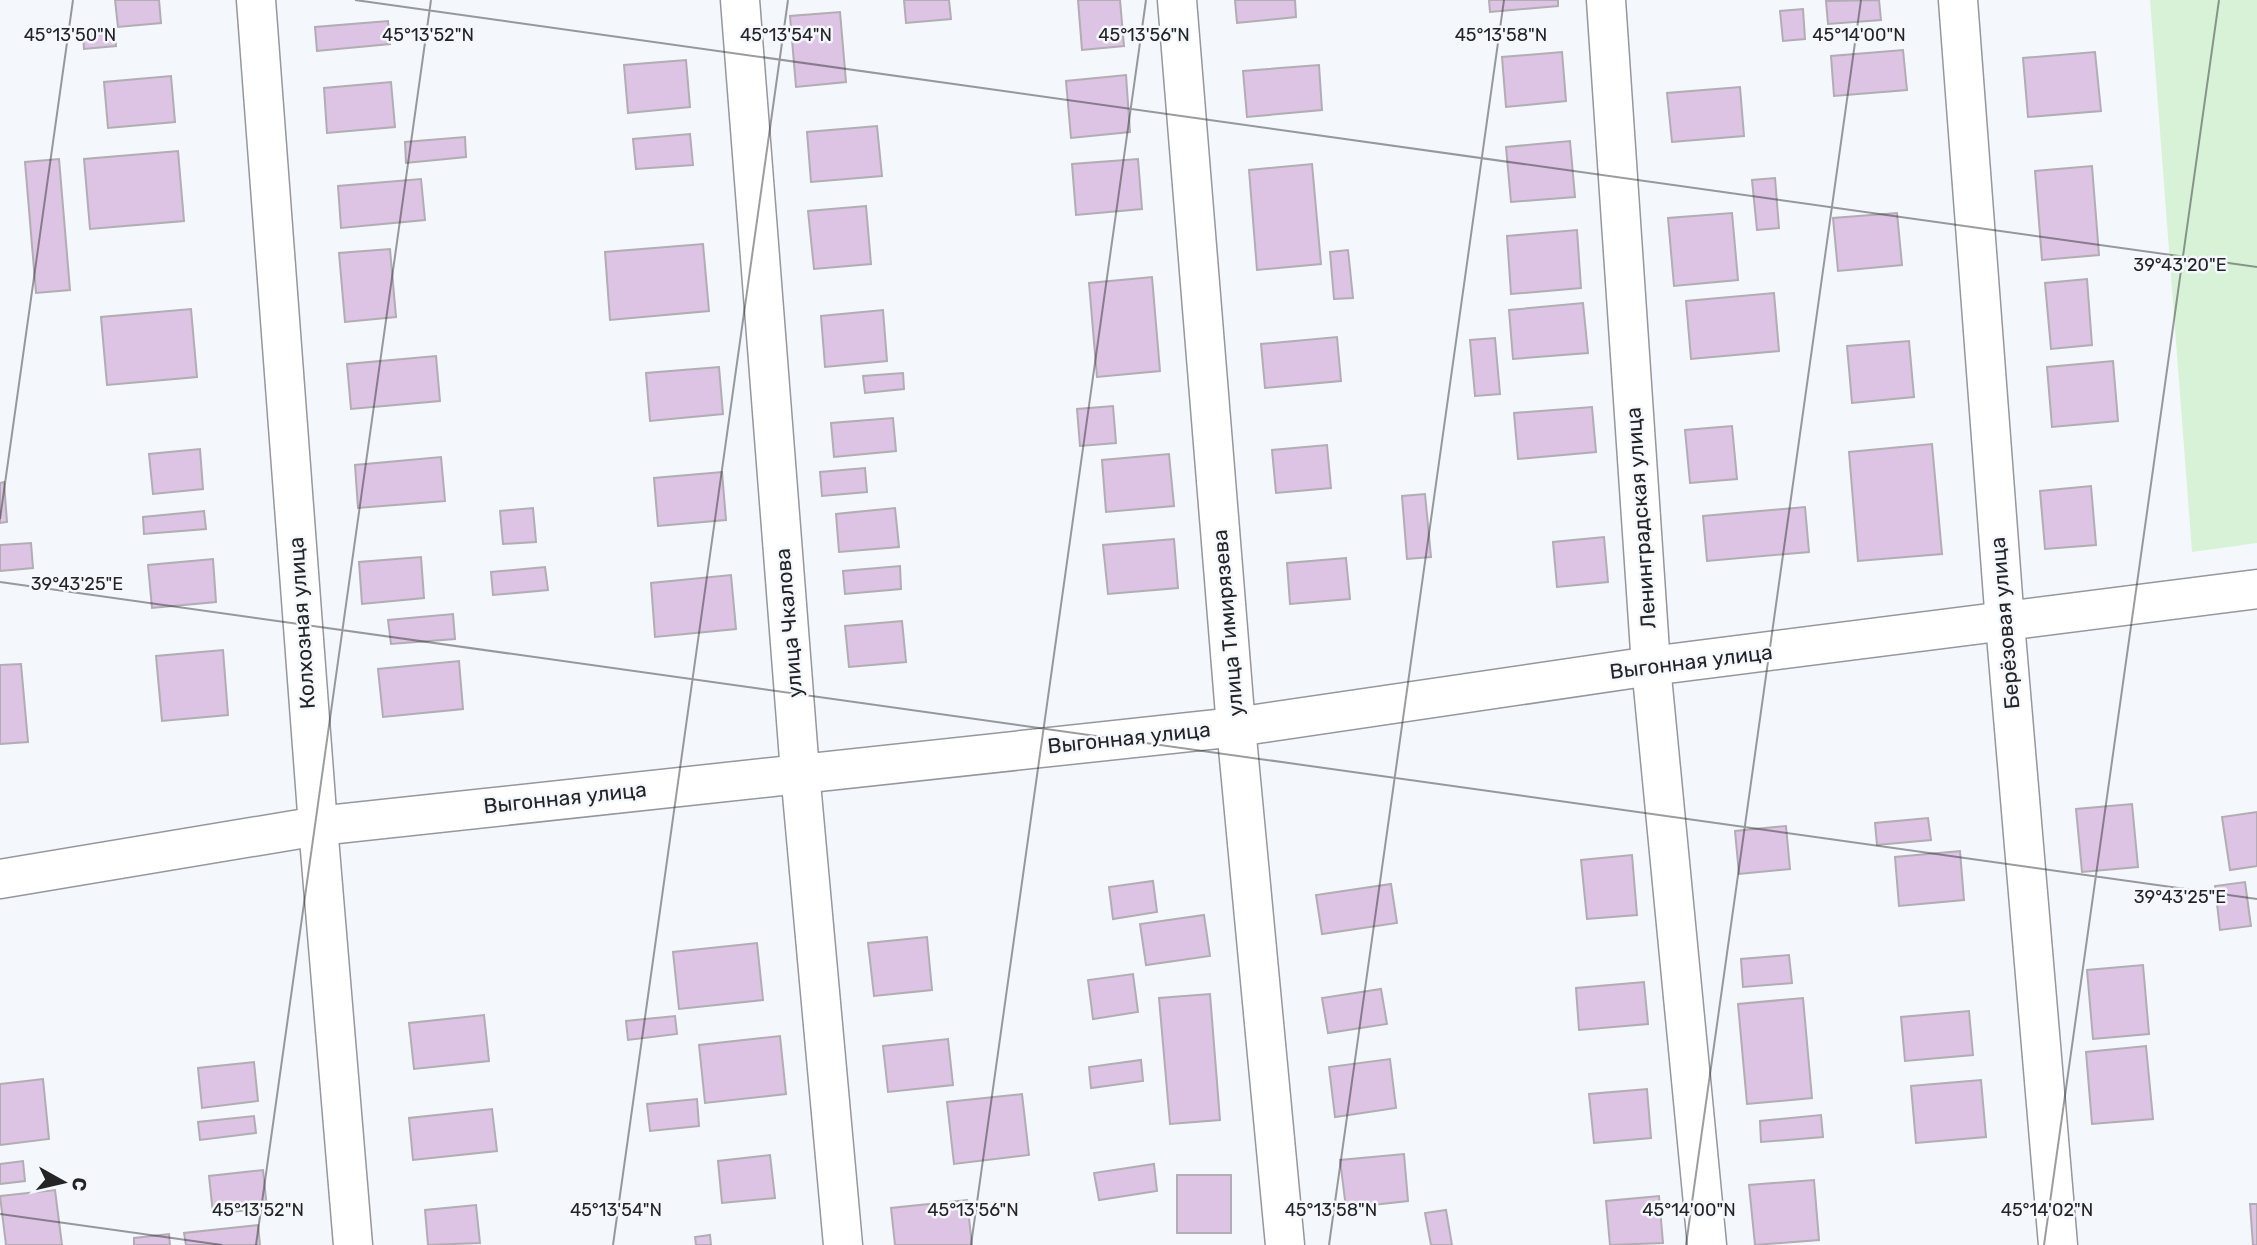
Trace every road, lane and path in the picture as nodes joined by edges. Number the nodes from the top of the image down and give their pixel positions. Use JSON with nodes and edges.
{"nodes":[{"id":1,"x":256,"y":0,"type":"edge"},
{"id":2,"x":740,"y":0,"type":"edge"},
{"id":3,"x":1177,"y":0,"type":"edge"},
{"id":4,"x":1606,"y":0,"type":"edge"},
{"id":5,"x":1958,"y":0,"type":"edge"},
{"id":6,"x":2257,"y":589,"type":"edge"},
{"id":7,"x":2005,"y":623,"type":"junction"},
{"id":8,"x":1651,"y":666,"type":"junction"},
{"id":9,"x":1236,"y":727,"type":"junction"},
{"id":10,"x":800,"y":772,"type":"junction"},
{"id":11,"x":318,"y":826,"type":"junction"},
{"id":12,"x":0,"y":879,"type":"edge"},
{"id":13,"x":354,"y":1245,"type":"edge"},
{"id":14,"x":843,"y":1245,"type":"edge"},
{"id":15,"x":1285,"y":1245,"type":"edge"},
{"id":16,"x":1707,"y":1245,"type":"edge"},
{"id":17,"x":2058,"y":1245,"type":"edge"}],
"edges":[{"from":1,"to":11,"type":"street","name":"Колхозная улица"},
{"from":2,"to":10,"type":"street","name":"улица Чкалова"},
{"from":3,"to":9,"type":"street","name":"улица Тимирязева"},
{"from":4,"to":8,"type":"street","name":"Ленинградская улица"},
{"from":5,"to":7,"type":"street","name":"Берёзовая улица"},
{"from":6,"to":7,"type":"street","name":"Выгонная улица"},
{"from":7,"to":8,"type":"street","name":"Выгонная улица"},
{"from":7,"to":17,"type":"street","name":"Берёзовая улица"},
{"from":8,"to":9,"type":"street","name":"Выгонная улица"},
{"from":8,"to":16,"type":"street","name":"Ленинградская улица"},
{"from":9,"to":10,"type":"street","name":"Выгонная улица"},
{"from":9,"to":15,"type":"street","name":"улица Тимирязева"},
{"from":10,"to":11,"type":"street","name":"Выгонная улица"},
{"from":10,"to":14,"type":"street","name":"улица Чкалова"},
{"from":11,"to":12,"type":"street","name":"Выгонная улица"},
{"from":11,"to":13,"type":"street","name":"Колхозная улица"}]}
